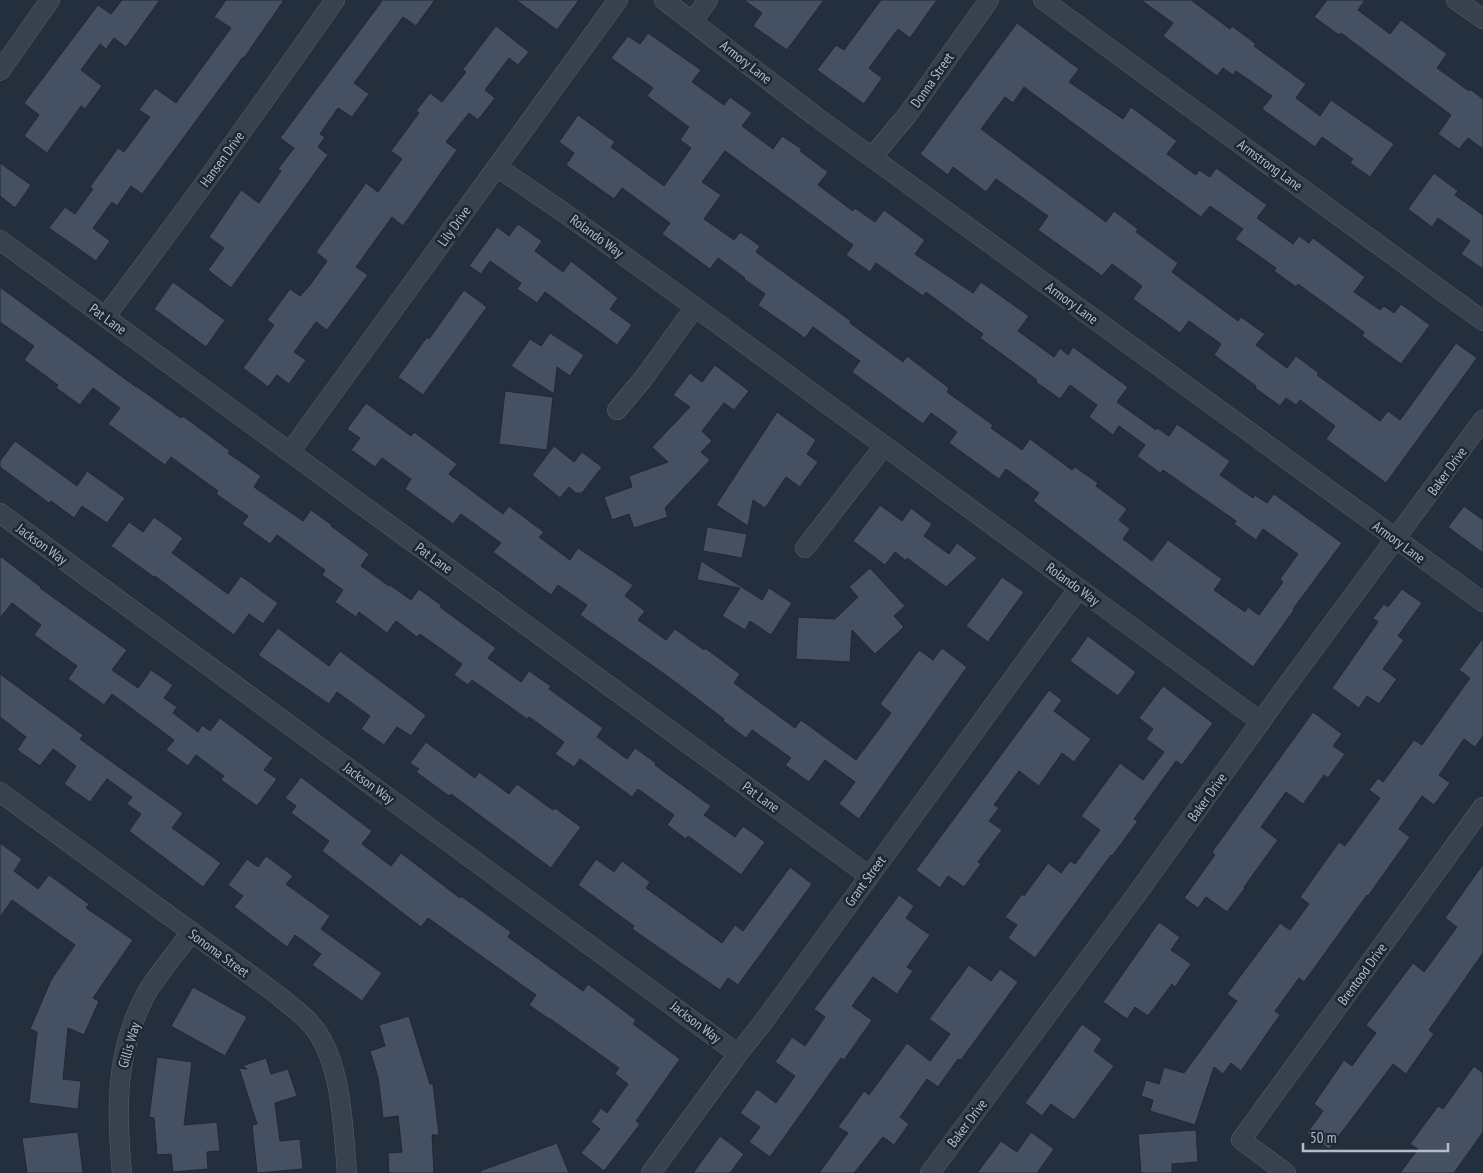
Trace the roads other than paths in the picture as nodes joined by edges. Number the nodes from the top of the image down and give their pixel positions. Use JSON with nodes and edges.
{"nodes":[{"id":1,"x":50,"y":0,"type":"edge"},
{"id":2,"x":335,"y":0,"type":"edge"},
{"id":3,"x":618,"y":0,"type":"edge"},
{"id":4,"x":664,"y":0,"type":"edge"},
{"id":5,"x":708,"y":0,"type":"edge"},
{"id":6,"x":989,"y":0,"type":"edge"},
{"id":7,"x":1456,"y":0,"type":"edge"},
{"id":8,"x":1050,"y":5,"type":"edge"},
{"id":9,"x":1483,"y":20,"type":"edge"},
{"id":10,"x":693,"y":21,"type":"junction"},
{"id":11,"x":0,"y":71,"type":"edge"},
{"id":12,"x":872,"y":157,"type":"junction"},
{"id":13,"x":497,"y":167,"type":"junction"},
{"id":14,"x":0,"y":240,"type":"edge"},
{"id":15,"x":695,"y":307,"type":"junction"},
{"id":16,"x":105,"y":316,"type":"junction"},
{"id":17,"x":1483,"y":321,"type":"edge"},
{"id":18,"x":618,"y":410,"type":"dead end"},
{"id":19,"x":1483,"y":420,"type":"edge"},
{"id":20,"x":884,"y":446,"type":"junction"},
{"id":21,"x":290,"y":452,"type":"junction"},
{"id":22,"x":0,"y":513,"type":"edge"},
{"id":23,"x":1396,"y":540,"type":"junction"},
{"id":24,"x":805,"y":548,"type":"dead end"},
{"id":25,"x":1078,"y":588,"type":"junction"},
{"id":26,"x":1483,"y":602,"type":"edge"},
{"id":27,"x":1261,"y":722,"type":"junction"},
{"id":28,"x":0,"y":792,"type":"edge"},
{"id":29,"x":1483,"y":807,"type":"edge"},
{"id":30,"x":869,"y":876,"type":"junction"},
{"id":31,"x":191,"y":932,"type":"junction"},
{"id":32,"x":738,"y":1054,"type":"junction"},
{"id":33,"x":122,"y":1173,"type":"edge"},
{"id":34,"x":347,"y":1173,"type":"edge"},
{"id":35,"x":651,"y":1173,"type":"edge"},
{"id":36,"x":930,"y":1173,"type":"edge"},
{"id":37,"x":1286,"y":1173,"type":"edge"}],
"edges":[{"from":1,"to":11,"type":"street"},
{"from":2,"to":16,"type":"street","name":"Hansen Drive"},
{"from":3,"to":13,"type":"street","name":"Lily Drive"},
{"from":4,"to":10,"type":"street","name":"Armory Lane"},
{"from":5,"to":10,"type":"street"},
{"from":6,"to":12,"type":"street","name":"Donna Street"},
{"from":7,"to":9,"type":"street"},
{"from":8,"to":17,"type":"street","name":"Armstrong Lane"},
{"from":10,"to":12,"type":"street","name":"Armory Lane"},
{"from":12,"to":23,"type":"street","name":"Armory Lane"},
{"from":13,"to":15,"type":"street","name":"Rolando Way"},
{"from":13,"to":21,"type":"street","name":"Lily Drive"},
{"from":14,"to":16,"type":"street","name":"Pat Lane"},
{"from":15,"to":18,"type":"street"},
{"from":15,"to":20,"type":"street","name":"Rolando Way"},
{"from":16,"to":21,"type":"street","name":"Pat Lane"},
{"from":19,"to":23,"type":"street","name":"Baker Drive"},
{"from":20,"to":24,"type":"street"},
{"from":20,"to":25,"type":"street","name":"Rolando Way"},
{"from":21,"to":30,"type":"street","name":"Pat Lane"},
{"from":22,"to":32,"type":"street","name":"Jackson Way"},
{"from":23,"to":26,"type":"street","name":"Armory Lane"},
{"from":23,"to":27,"type":"street","name":"Baker Drive"},
{"from":25,"to":27,"type":"street","name":"Rolando Way"},
{"from":25,"to":30,"type":"street","name":"Grant Street"},
{"from":27,"to":36,"type":"street","name":"Baker Drive"},
{"from":28,"to":31,"type":"street","name":"Sonoma Street"},
{"from":29,"to":37,"type":"street","name":"Brentood Drive"},
{"from":30,"to":32,"type":"street","name":"Grant Street"},
{"from":31,"to":33,"type":"street","name":"Gillis Way"},
{"from":31,"to":34,"type":"street","name":"Sonoma Street"},
{"from":32,"to":35,"type":"street","name":"Grant Street"}]}
